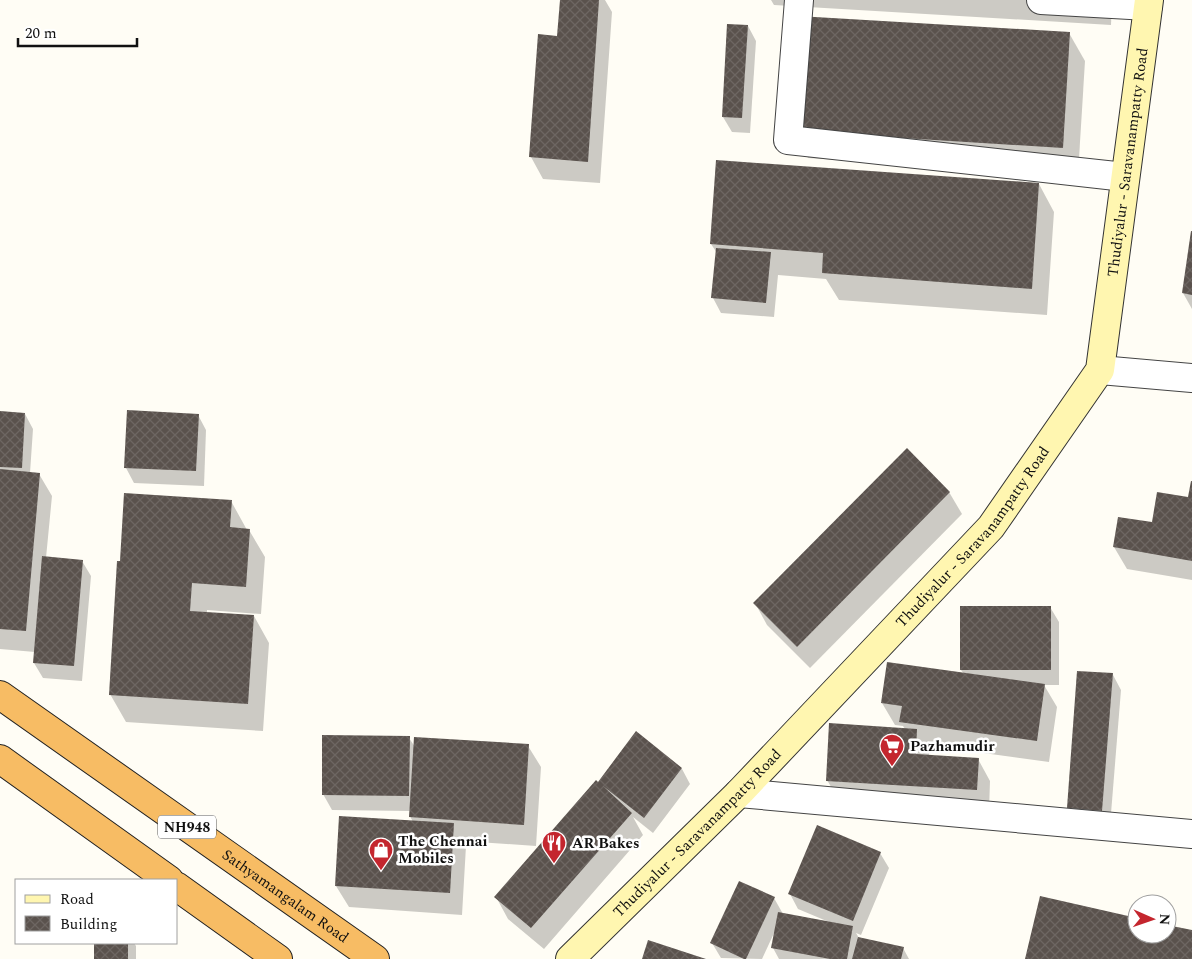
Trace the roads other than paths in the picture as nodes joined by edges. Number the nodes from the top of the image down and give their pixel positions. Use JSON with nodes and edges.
{"nodes":[{"id":1,"x":799,"y":0,"type":"edge"},
{"id":2,"x":1041,"y":0,"type":"edge"},
{"id":3,"x":1148,"y":3,"type":"edge"},
{"id":4,"x":1125,"y":176,"type":"junction"},
{"id":5,"x":1100,"y":370,"type":"junction"},
{"id":6,"x":1192,"y":378,"type":"edge"},
{"id":7,"x":0,"y":695,"type":"edge"},
{"id":8,"x":0,"y":758,"type":"edge"},
{"id":9,"x":739,"y":793,"type":"junction"},
{"id":10,"x":1192,"y":834,"type":"edge"},
{"id":11,"x":168,"y":879,"type":"edge"},
{"id":12,"x":178,"y":887,"type":"edge"},
{"id":13,"x":278,"y":959,"type":"edge"},
{"id":14,"x":374,"y":959,"type":"edge"},
{"id":15,"x":570,"y":959,"type":"edge"}],
"edges":[{"from":1,"to":4,"type":"street"},
{"from":2,"to":3,"type":"street"},
{"from":3,"to":4,"type":"main road","name":"Thudiyalur - Saravanampatty Road"},
{"from":4,"to":5,"type":"main road","name":"Thudiyalur - Saravanampatty Road"},
{"from":5,"to":6,"type":"street"},
{"from":5,"to":9,"type":"main road","name":"Thudiyalur - Saravanampatty Road"},
{"from":7,"to":14,"type":"highway","name":"Sathyamangalam Road","number":"NH948"},
{"from":8,"to":11,"type":"highway"},
{"from":9,"to":10,"type":"street"},
{"from":9,"to":15,"type":"main road","name":"Thudiyalur - Saravanampatty Road"},
{"from":12,"to":13,"type":"highway"}]}
